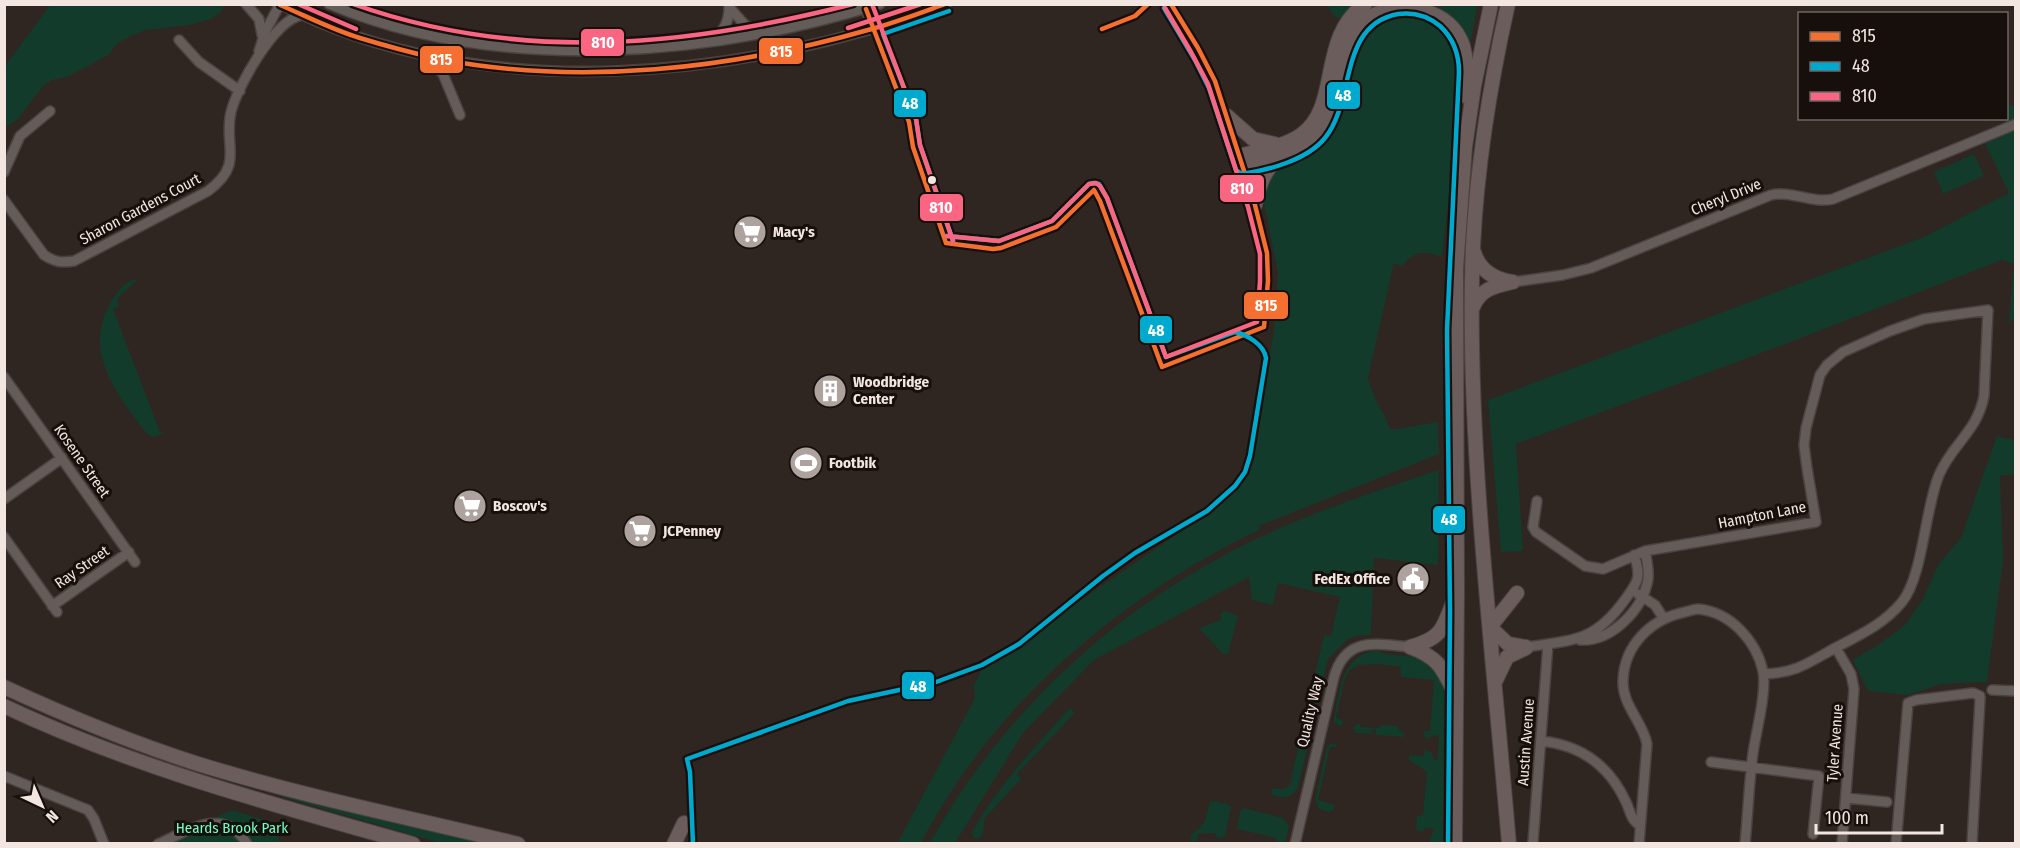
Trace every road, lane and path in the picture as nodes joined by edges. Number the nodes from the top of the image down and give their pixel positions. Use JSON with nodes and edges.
{"nodes":[{"id":1,"x":246,"y":4,"type":"edge"},
{"id":2,"x":280,"y":4,"type":"edge"},
{"id":3,"x":329,"y":4,"type":"edge"},
{"id":4,"x":880,"y":4,"type":"edge"},
{"id":5,"x":947,"y":4,"type":"edge"},
{"id":6,"x":1365,"y":4,"type":"edge"},
{"id":7,"x":1491,"y":4,"type":"edge"},
{"id":8,"x":1508,"y":4,"type":"edge"},
{"id":9,"x":729,"y":6,"type":"edge"},
{"id":10,"x":865,"y":7,"type":"edge"},
{"id":11,"x":302,"y":15,"type":"junction"},
{"id":12,"x":873,"y":29,"type":"junction"},
{"id":13,"x":765,"y":34,"type":"junction"},
{"id":14,"x":262,"y":38,"type":"junction"},
{"id":15,"x":179,"y":40,"type":"dead end"},
{"id":16,"x":702,"y":44,"type":"junction"},
{"id":17,"x":421,"y":54,"type":"junction"},
{"id":18,"x":258,"y":56,"type":"junction"},
{"id":19,"x":240,"y":91,"type":"junction"},
{"id":20,"x":50,"y":111,"type":"dead end"},
{"id":21,"x":460,"y":115,"type":"dead end"},
{"id":22,"x":1227,"y":116,"type":"dead end"},
{"id":23,"x":2016,"y":124,"type":"edge"},
{"id":24,"x":1465,"y":147,"type":"junction"},
{"id":25,"x":1280,"y":150,"type":"junction"},
{"id":26,"x":1241,"y":162,"type":"dead end"},
{"id":27,"x":4,"y":171,"type":"edge"},
{"id":28,"x":4,"y":200,"type":"edge"},
{"id":29,"x":1255,"y":205,"type":"dead end"},
{"id":30,"x":1473,"y":245,"type":"junction"},
{"id":31,"x":1513,"y":282,"type":"junction"},
{"id":32,"x":1471,"y":312,"type":"junction"},
{"id":33,"x":4,"y":377,"type":"edge"},
{"id":34,"x":62,"y":458,"type":"junction"},
{"id":35,"x":4,"y":499,"type":"edge"},
{"id":36,"x":1537,"y":501,"type":"dead end"},
{"id":37,"x":4,"y":537,"type":"edge"},
{"id":38,"x":1645,"y":551,"type":"junction"},
{"id":39,"x":129,"y":552,"type":"junction"},
{"id":40,"x":1634,"y":555,"type":"junction"},
{"id":41,"x":135,"y":562,"type":"dead end"},
{"id":42,"x":1485,"y":577,"type":"junction"},
{"id":43,"x":1632,"y":590,"type":"junction"},
{"id":44,"x":1457,"y":591,"type":"junction"},
{"id":45,"x":1642,"y":596,"type":"junction"},
{"id":46,"x":1611,"y":617,"type":"junction"},
{"id":47,"x":1664,"y":619,"type":"junction"},
{"id":48,"x":1621,"y":626,"type":"junction"},
{"id":49,"x":1490,"y":627,"type":"junction"},
{"id":50,"x":1574,"y":640,"type":"junction"},
{"id":51,"x":1548,"y":644,"type":"junction"},
{"id":52,"x":1410,"y":647,"type":"junction"},
{"id":53,"x":1526,"y":647,"type":"junction"},
{"id":54,"x":1836,"y":648,"type":"junction"},
{"id":55,"x":1764,"y":674,"type":"junction"},
{"id":56,"x":1495,"y":685,"type":"junction"},
{"id":57,"x":4,"y":687,"type":"edge"},
{"id":58,"x":1992,"y":690,"type":"dead end"},
{"id":59,"x":2016,"y":691,"type":"edge"},
{"id":60,"x":1456,"y":696,"type":"junction"},
{"id":61,"x":4,"y":706,"type":"edge"},
{"id":62,"x":1541,"y":741,"type":"junction"},
{"id":63,"x":1711,"y":762,"type":"dead end"},
{"id":64,"x":1751,"y":768,"type":"junction"},
{"id":65,"x":4,"y":776,"type":"edge"},
{"id":66,"x":1846,"y":798,"type":"junction"},
{"id":67,"x":1887,"y":802,"type":"dead end"},
{"id":68,"x":1640,"y":825,"type":"junction"},
{"id":69,"x":1813,"y":834,"type":"dead end"},
{"id":70,"x":1533,"y":842,"type":"dead end"},
{"id":71,"x":104,"y":843,"type":"edge"},
{"id":72,"x":158,"y":843,"type":"edge"},
{"id":73,"x":246,"y":843,"type":"edge"},
{"id":74,"x":413,"y":843,"type":"edge"},
{"id":75,"x":518,"y":843,"type":"edge"},
{"id":76,"x":674,"y":843,"type":"edge"},
{"id":77,"x":686,"y":843,"type":"edge"},
{"id":78,"x":1295,"y":843,"type":"edge"},
{"id":79,"x":1455,"y":843,"type":"edge"},
{"id":80,"x":1509,"y":843,"type":"edge"},
{"id":81,"x":1639,"y":843,"type":"edge"},
{"id":82,"x":1745,"y":843,"type":"edge"},
{"id":83,"x":1842,"y":843,"type":"edge"},
{"id":84,"x":1896,"y":843,"type":"edge"},
{"id":85,"x":1972,"y":843,"type":"edge"}],
"edges":[{"from":1,"to":14,"type":"street"},
{"from":2,"to":11,"type":"street"},
{"from":2,"to":14,"type":"street","name":"Sharon Gardens Court"},
{"from":3,"to":16,"type":"street"},
{"from":4,"to":10,"type":"street"},
{"from":5,"to":12,"type":"street"},
{"from":6,"to":25,"type":"highway"},
{"from":7,"to":24,"type":"highway"},
{"from":8,"to":30,"type":"highway"},
{"from":9,"to":13,"type":"street"},
{"from":9,"to":16,"type":"street"},
{"from":10,"to":12,"type":"street"},
{"from":10,"to":13,"type":"street"},
{"from":11,"to":17,"type":"street"},
{"from":11,"to":18,"type":"street","name":"Sharon Gardens Court"},
{"from":12,"to":17,"type":"street"},
{"from":13,"to":16,"type":"street"},
{"from":14,"to":18,"type":"street","name":"Sharon Gardens Court"},
{"from":15,"to":19,"type":"street"},
{"from":17,"to":21,"type":"street"},
{"from":18,"to":19,"type":"street","name":"Sharon Gardens Court"},
{"from":19,"to":28,"type":"street","name":"Sharon Gardens Court"},
{"from":20,"to":27,"type":"street"},
{"from":22,"to":25,"type":"highway"},
{"from":23,"to":31,"type":"street","name":"Cheryl Drive"},
{"from":24,"to":25,"type":"highway"},
{"from":24,"to":44,"type":"highway"},
{"from":25,"to":26,"type":"highway"},
{"from":25,"to":29,"type":"highway"},
{"from":30,"to":31,"type":"highway"},
{"from":30,"to":32,"type":"highway"},
{"from":31,"to":32,"type":"highway"},
{"from":32,"to":42,"type":"highway"},
{"from":33,"to":34,"type":"street","name":"Kosene Street"},
{"from":34,"to":35,"type":"street"},
{"from":34,"to":39,"type":"street","name":"Kosene Street"},
{"from":36,"to":40,"type":"street","name":"Hampton Lane"},
{"from":37,"to":39,"type":"street","name":"Ray Street"},
{"from":38,"to":40,"type":"street","name":"Hampton Lane"},
{"from":38,"to":45,"type":"street"},
{"from":38,"to":54,"type":"street","name":"Hampton Lane"},
{"from":39,"to":41,"type":"street","name":"Kosene Street"},
{"from":40,"to":43,"type":"street"},
{"from":42,"to":49,"type":"highway"},
{"from":42,"to":49,"type":"highway"},
{"from":43,"to":45,"type":"street"},
{"from":43,"to":46,"type":"street"},
{"from":44,"to":52,"type":"highway"},
{"from":44,"to":60,"type":"highway"},
{"from":45,"to":47,"type":"street"},
{"from":45,"to":48,"type":"street"},
{"from":46,"to":48,"type":"street"},
{"from":46,"to":50,"type":"street"},
{"from":47,"to":55,"type":"street"},
{"from":47,"to":68,"type":"street"},
{"from":48,"to":50,"type":"street"},
{"from":49,"to":53,"type":"highway"},
{"from":49,"to":56,"type":"highway"},
{"from":50,"to":51,"type":"street"},
{"from":51,"to":53,"type":"street"},
{"from":51,"to":62,"type":"street","name":"Austin Avenue"},
{"from":52,"to":60,"type":"highway"},
{"from":52,"to":78,"type":"street","name":"Quality Way"},
{"from":53,"to":56,"type":"highway"},
{"from":54,"to":55,"type":"street","name":"Hampton Lane"},
{"from":54,"to":66,"type":"street","name":"Tyler Avenue"},
{"from":55,"to":64,"type":"street"},
{"from":56,"to":80,"type":"highway"},
{"from":57,"to":75,"type":"highway"},
{"from":58,"to":59,"type":"street"},
{"from":60,"to":79,"type":"highway"},
{"from":61,"to":74,"type":"highway"},
{"from":62,"to":68,"type":"street"},
{"from":62,"to":70,"type":"street","name":"Austin Avenue"},
{"from":63,"to":64,"type":"street"},
{"from":64,"to":69,"type":"street"},
{"from":64,"to":82,"type":"street"},
{"from":65,"to":71,"type":"street"},
{"from":66,"to":67,"type":"street"},
{"from":66,"to":83,"type":"street","name":"Tyler Avenue"},
{"from":68,"to":81,"type":"street"},
{"from":72,"to":73,"type":"street"},
{"from":76,"to":77,"type":"highway"},
{"from":84,"to":85,"type":"street"}]}
